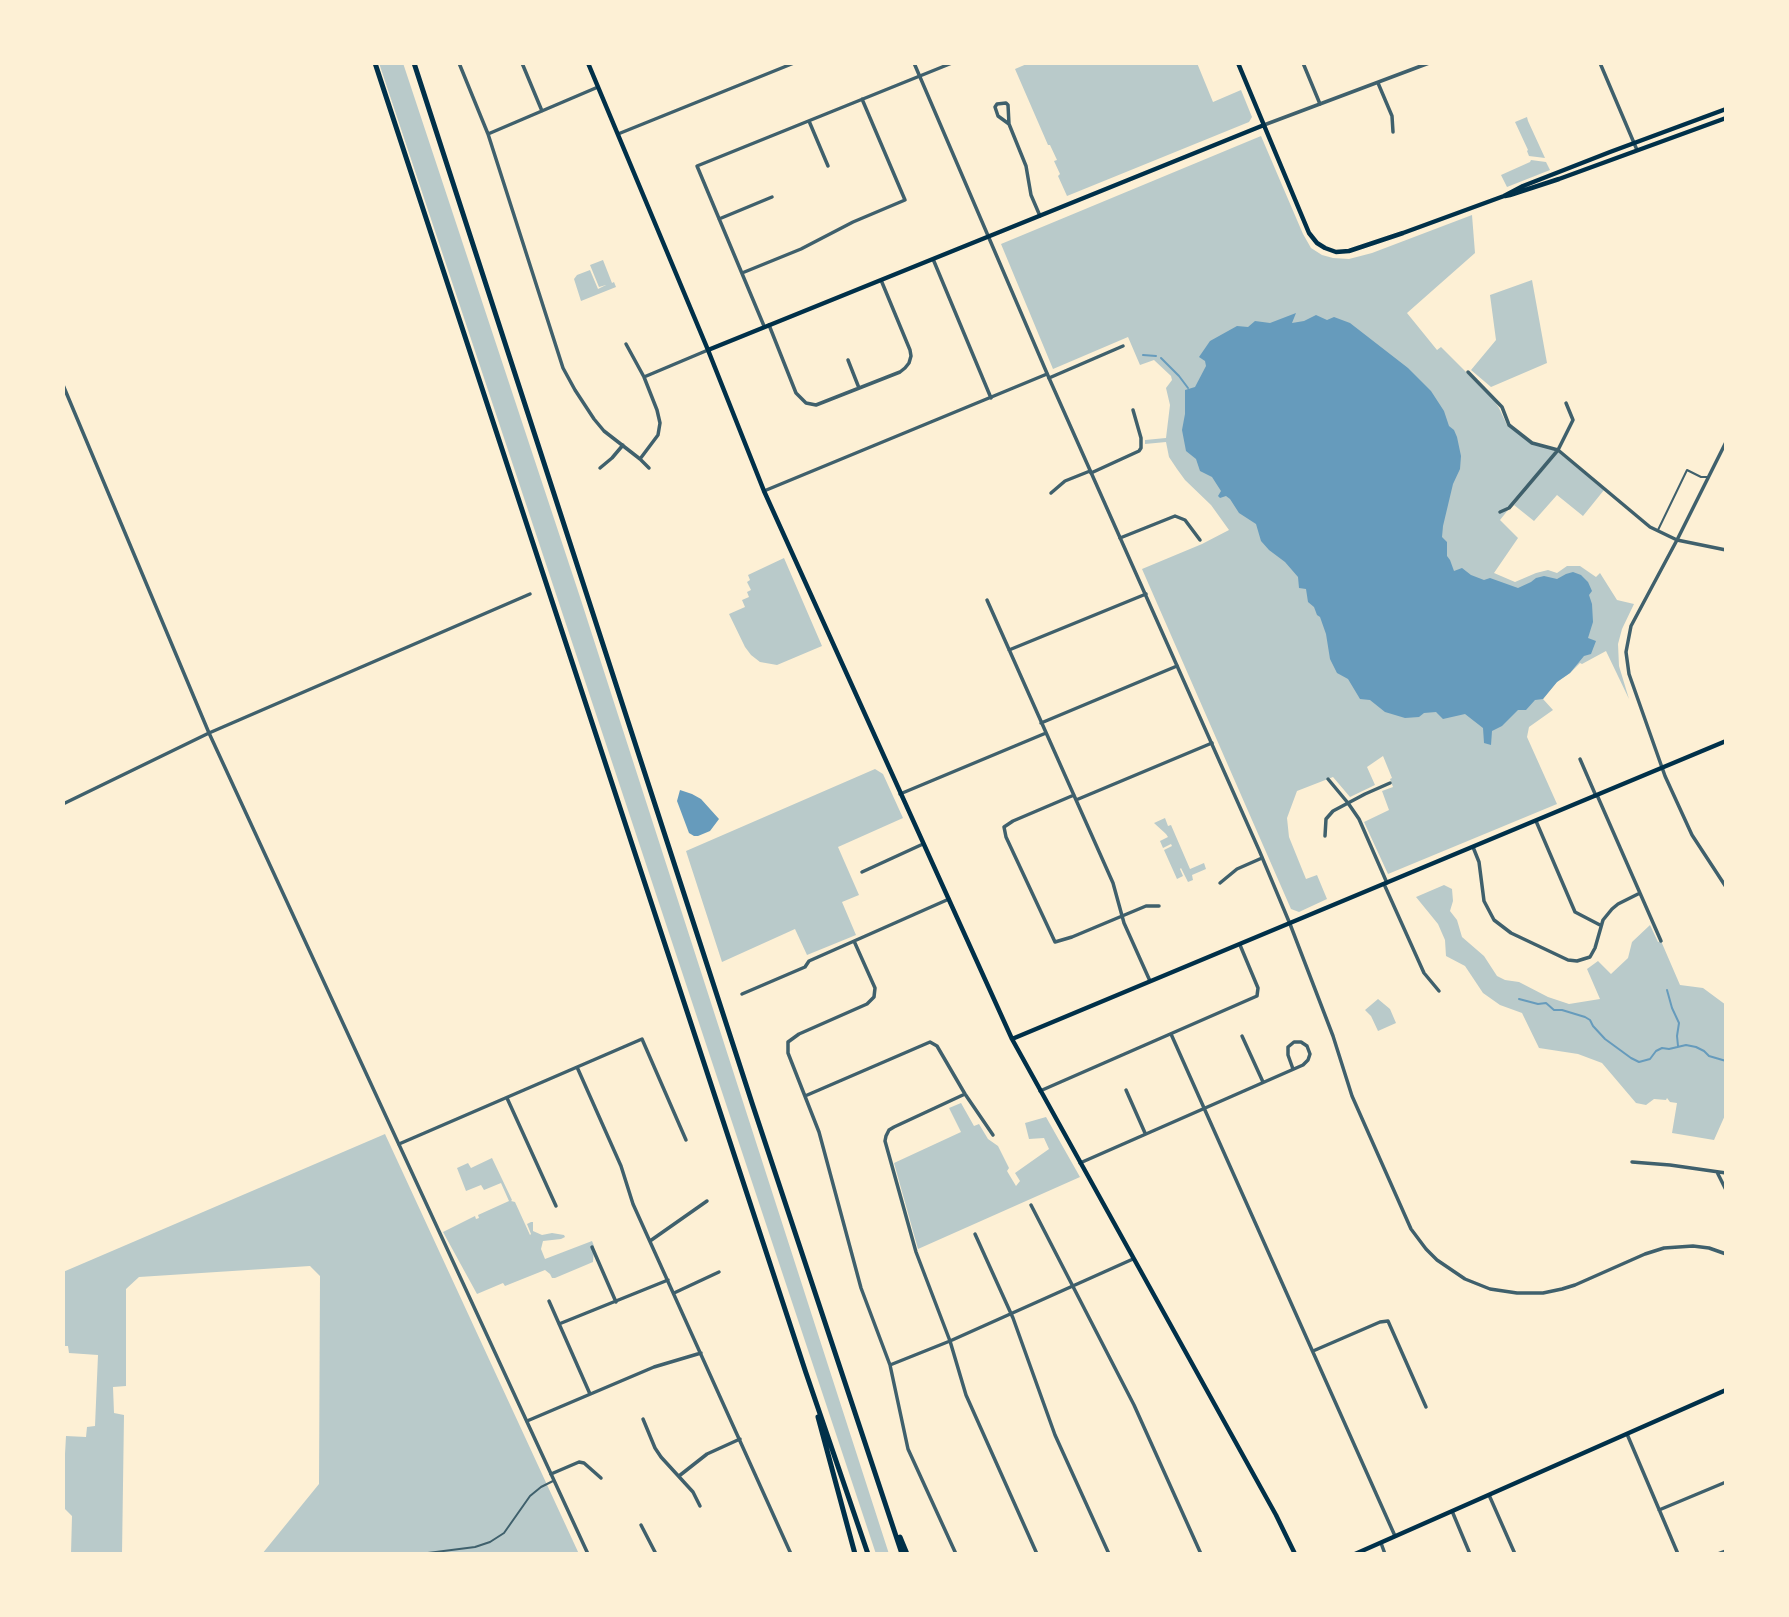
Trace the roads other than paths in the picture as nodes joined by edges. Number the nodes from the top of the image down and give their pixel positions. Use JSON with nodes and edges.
{"nodes":[{"id":1,"x":375,"y":63,"type":"edge"},
{"id":2,"x":414,"y":63,"type":"edge"},
{"id":3,"x":459,"y":63,"type":"edge"},
{"id":4,"x":522,"y":63,"type":"edge"},
{"id":5,"x":588,"y":63,"type":"edge"},
{"id":6,"x":794,"y":63,"type":"edge"},
{"id":7,"x":915,"y":63,"type":"edge"},
{"id":8,"x":952,"y":63,"type":"edge"},
{"id":9,"x":1238,"y":63,"type":"edge"},
{"id":10,"x":1303,"y":63,"type":"edge"},
{"id":11,"x":1429,"y":63,"type":"edge"},
{"id":12,"x":1600,"y":63,"type":"edge"},
{"id":13,"x":1423,"y":64,"type":"edge"},
{"id":14,"x":920,"y":76,"type":"junction"},
{"id":15,"x":1378,"y":83,"type":"junction"},
{"id":16,"x":598,"y":87,"type":"junction"},
{"id":17,"x":862,"y":99,"type":"junction"},
{"id":18,"x":1321,"y":104,"type":"junction"},
{"id":19,"x":1726,"y":109,"type":"edge"},
{"id":20,"x":542,"y":111,"type":"junction"},
{"id":21,"x":1726,"y":118,"type":"edge"},
{"id":22,"x":809,"y":121,"type":"junction"},
{"id":23,"x":1009,"y":124,"type":"junction"},
{"id":24,"x":1264,"y":125,"type":"junction"},
{"id":25,"x":1393,"y":132,"type":"dead end"},
{"id":26,"x":488,"y":134,"type":"junction"},
{"id":27,"x":618,"y":134,"type":"junction"},
{"id":28,"x":1634,"y":143,"type":"junction"},
{"id":29,"x":1637,"y":150,"type":"junction"},
{"id":30,"x":828,"y":166,"type":"dead end"},
{"id":31,"x":1557,"y":172,"type":"junction"},
{"id":32,"x":1559,"y":179,"type":"junction"},
{"id":33,"x":1504,"y":195,"type":"junction"},
{"id":34,"x":772,"y":197,"type":"dead end"},
{"id":35,"x":1040,"y":216,"type":"junction"},
{"id":36,"x":719,"y":219,"type":"junction"},
{"id":37,"x":988,"y":237,"type":"junction"},
{"id":38,"x":933,"y":259,"type":"junction"},
{"id":39,"x":742,"y":273,"type":"junction"},
{"id":40,"x":881,"y":280,"type":"junction"},
{"id":41,"x":767,"y":326,"type":"junction"},
{"id":42,"x":626,"y":344,"type":"dead end"},
{"id":43,"x":1123,"y":346,"type":"dead end"},
{"id":44,"x":708,"y":349,"type":"junction"},
{"id":45,"x":848,"y":360,"type":"dead end"},
{"id":46,"x":1468,"y":372,"type":"dead end"},
{"id":47,"x":1048,"y":376,"type":"junction"},
{"id":48,"x":644,"y":377,"type":"junction"},
{"id":49,"x":63,"y":384,"type":"edge"},
{"id":50,"x":859,"y":388,"type":"junction"},
{"id":51,"x":991,"y":398,"type":"junction"},
{"id":52,"x":1566,"y":403,"type":"dead end"},
{"id":53,"x":1132,"y":410,"type":"dead end"},
{"id":54,"x":1726,"y":442,"type":"edge"},
{"id":55,"x":623,"y":445,"type":"junction"},
{"id":56,"x":1558,"y":450,"type":"junction"},
{"id":57,"x":640,"y":459,"type":"junction"},
{"id":58,"x":600,"y":468,"type":"dead end"},
{"id":59,"x":649,"y":468,"type":"dead end"},
{"id":60,"x":1091,"y":472,"type":"junction"},
{"id":61,"x":1708,"y":477,"type":"junction"},
{"id":62,"x":764,"y":491,"type":"junction"},
{"id":63,"x":1051,"y":493,"type":"dead end"},
{"id":64,"x":1500,"y":512,"type":"dead end"},
{"id":65,"x":1657,"y":531,"type":"junction"},
{"id":66,"x":1120,"y":538,"type":"junction"},
{"id":67,"x":1200,"y":540,"type":"dead end"},
{"id":68,"x":1677,"y":540,"type":"junction"},
{"id":69,"x":1726,"y":551,"type":"edge"},
{"id":70,"x":530,"y":594,"type":"dead end"},
{"id":71,"x":1146,"y":594,"type":"junction"},
{"id":72,"x":987,"y":600,"type":"dead end"},
{"id":73,"x":1009,"y":650,"type":"junction"},
{"id":74,"x":1177,"y":666,"type":"junction"},
{"id":75,"x":1041,"y":723,"type":"junction"},
{"id":76,"x":209,"y":733,"type":"junction"},
{"id":77,"x":1046,"y":733,"type":"junction"},
{"id":78,"x":1726,"y":741,"type":"edge"},
{"id":79,"x":1212,"y":743,"type":"junction"},
{"id":80,"x":1580,"y":759,"type":"dead end"},
{"id":81,"x":1662,"y":768,"type":"junction"},
{"id":82,"x":1328,"y":779,"type":"dead end"},
{"id":83,"x":1390,"y":783,"type":"dead end"},
{"id":84,"x":900,"y":794,"type":"junction"},
{"id":85,"x":1596,"y":795,"type":"junction"},
{"id":86,"x":1075,"y":798,"type":"junction"},
{"id":87,"x":1348,"y":803,"type":"junction"},
{"id":88,"x":63,"y":804,"type":"edge"},
{"id":89,"x":1536,"y":821,"type":"junction"},
{"id":90,"x":1325,"y":836,"type":"dead end"},
{"id":91,"x":923,"y":844,"type":"junction"},
{"id":92,"x":1473,"y":847,"type":"junction"},
{"id":93,"x":1262,"y":858,"type":"junction"},
{"id":94,"x":862,"y":872,"type":"dead end"},
{"id":95,"x":1220,"y":883,"type":"dead end"},
{"id":96,"x":1386,"y":884,"type":"junction"},
{"id":97,"x":1726,"y":887,"type":"edge"},
{"id":98,"x":1640,"y":893,"type":"junction"},
{"id":99,"x":949,"y":899,"type":"junction"},
{"id":100,"x":1159,"y":906,"type":"dead end"},
{"id":101,"x":1121,"y":916,"type":"junction"},
{"id":102,"x":1290,"y":923,"type":"junction"},
{"id":103,"x":1600,"y":925,"type":"junction"},
{"id":104,"x":854,"y":941,"type":"junction"},
{"id":105,"x":1661,"y":941,"type":"dead end"},
{"id":106,"x":1240,"y":945,"type":"junction"},
{"id":107,"x":1150,"y":981,"type":"junction"},
{"id":108,"x":1439,"y":991,"type":"dead end"},
{"id":109,"x":742,"y":994,"type":"dead end"},
{"id":110,"x":1171,"y":1034,"type":"junction"},
{"id":111,"x":1242,"y":1036,"type":"dead end"},
{"id":112,"x":1012,"y":1039,"type":"junction"},
{"id":113,"x":578,"y":1067,"type":"junction"},
{"id":114,"x":1293,"y":1069,"type":"junction"},
{"id":115,"x":1263,"y":1082,"type":"junction"},
{"id":116,"x":1126,"y":1090,"type":"dead end"},
{"id":117,"x":1040,"y":1091,"type":"junction"},
{"id":118,"x":965,"y":1094,"type":"junction"},
{"id":119,"x":805,"y":1096,"type":"junction"},
{"id":120,"x":507,"y":1098,"type":"junction"},
{"id":121,"x":1205,"y":1107,"type":"junction"},
{"id":122,"x":1146,"y":1133,"type":"junction"},
{"id":123,"x":993,"y":1135,"type":"dead end"},
{"id":124,"x":686,"y":1140,"type":"dead end"},
{"id":125,"x":399,"y":1144,"type":"junction"},
{"id":126,"x":1632,"y":1162,"type":"dead end"},
{"id":127,"x":1080,"y":1163,"type":"junction"},
{"id":128,"x":1717,"y":1172,"type":"junction"},
{"id":129,"x":1726,"y":1173,"type":"edge"},
{"id":130,"x":1726,"y":1190,"type":"edge"},
{"id":131,"x":707,"y":1201,"type":"dead end"},
{"id":132,"x":1031,"y":1205,"type":"dead end"},
{"id":133,"x":556,"y":1206,"type":"dead end"},
{"id":134,"x":975,"y":1234,"type":"dead end"},
{"id":135,"x":650,"y":1241,"type":"junction"},
{"id":136,"x":592,"y":1247,"type":"dead end"},
{"id":137,"x":1726,"y":1253,"type":"edge"},
{"id":138,"x":1133,"y":1259,"type":"junction"},
{"id":139,"x":719,"y":1272,"type":"dead end"},
{"id":140,"x":668,"y":1280,"type":"junction"},
{"id":141,"x":1072,"y":1287,"type":"junction"},
{"id":142,"x":674,"y":1293,"type":"junction"},
{"id":143,"x":549,"y":1301,"type":"dead end"},
{"id":144,"x":616,"y":1302,"type":"junction"},
{"id":145,"x":1011,"y":1314,"type":"junction"},
{"id":146,"x":559,"y":1324,"type":"junction"},
{"id":147,"x":950,"y":1341,"type":"junction"},
{"id":148,"x":1313,"y":1351,"type":"junction"},
{"id":149,"x":701,"y":1353,"type":"junction"},
{"id":150,"x":890,"y":1366,"type":"junction"},
{"id":151,"x":806,"y":1373,"type":"junction"},
{"id":152,"x":1726,"y":1390,"type":"edge"},
{"id":153,"x":590,"y":1394,"type":"junction"},
{"id":154,"x":1426,"y":1407,"type":"dead end"},
{"id":155,"x":643,"y":1419,"type":"dead end"},
{"id":156,"x":527,"y":1421,"type":"junction"},
{"id":157,"x":1627,"y":1434,"type":"junction"},
{"id":158,"x":740,"y":1439,"type":"junction"},
{"id":159,"x":551,"y":1475,"type":"junction"},
{"id":160,"x":679,"y":1476,"type":"junction"},
{"id":161,"x":601,"y":1478,"type":"dead end"},
{"id":162,"x":554,"y":1481,"type":"junction"},
{"id":163,"x":1726,"y":1482,"type":"edge"},
{"id":164,"x":1489,"y":1495,"type":"junction"},
{"id":165,"x":701,"y":1506,"type":"dead end"},
{"id":166,"x":1659,"y":1510,"type":"junction"},
{"id":167,"x":1452,"y":1511,"type":"junction"},
{"id":168,"x":641,"y":1525,"type":"dead end"},
{"id":169,"x":1395,"y":1536,"type":"junction"},
{"id":170,"x":1381,"y":1543,"type":"junction"},
{"id":171,"x":1726,"y":1551,"type":"edge"},
{"id":172,"x":420,"y":1554,"type":"edge"},
{"id":173,"x":588,"y":1554,"type":"edge"},
{"id":174,"x":656,"y":1554,"type":"edge"},
{"id":175,"x":791,"y":1554,"type":"edge"},
{"id":176,"x":855,"y":1554,"type":"edge"},
{"id":177,"x":868,"y":1554,"type":"edge"},
{"id":178,"x":904,"y":1554,"type":"edge"},
{"id":179,"x":956,"y":1554,"type":"edge"},
{"id":180,"x":1037,"y":1554,"type":"edge"},
{"id":181,"x":1109,"y":1554,"type":"edge"},
{"id":182,"x":1201,"y":1554,"type":"edge"},
{"id":183,"x":1295,"y":1554,"type":"edge"},
{"id":184,"x":1355,"y":1554,"type":"edge"},
{"id":185,"x":1385,"y":1554,"type":"edge"},
{"id":186,"x":1470,"y":1554,"type":"edge"},
{"id":187,"x":1515,"y":1554,"type":"edge"},
{"id":188,"x":1678,"y":1554,"type":"edge"},
{"id":189,"x":1718,"y":1554,"type":"edge"}],
"edges":[{"from":1,"to":151,"type":"highway"},
{"from":2,"to":178,"type":"highway"},
{"from":3,"to":26,"type":"street"},
{"from":4,"to":20,"type":"street"},
{"from":5,"to":16,"type":"main road"},
{"from":6,"to":27,"type":"street"},
{"from":7,"to":14,"type":"street"},
{"from":8,"to":14,"type":"street"},
{"from":9,"to":24,"type":"main road"},
{"from":10,"to":18,"type":"street"},
{"from":11,"to":13,"type":"street"},
{"from":12,"to":28,"type":"street"},
{"from":13,"to":15,"type":"street"},
{"from":14,"to":17,"type":"street"},
{"from":14,"to":37,"type":"street"},
{"from":15,"to":18,"type":"street"},
{"from":15,"to":25,"type":"street"},
{"from":16,"to":20,"type":"street"},
{"from":16,"to":27,"type":"main road"},
{"from":17,"to":22,"type":"street"},
{"from":17,"to":39,"type":"street"},
{"from":18,"to":24,"type":"street"},
{"from":19,"to":28,"type":"main road"},
{"from":20,"to":26,"type":"street"},
{"from":21,"to":29,"type":"main road"},
{"from":22,"to":30,"type":"street"},
{"from":22,"to":36,"type":"street"},
{"from":23,"to":23,"type":"street"},
{"from":23,"to":35,"type":"street"},
{"from":24,"to":33,"type":"main road"},
{"from":24,"to":35,"type":"main road"},
{"from":26,"to":55,"type":"street"},
{"from":27,"to":44,"type":"main road"},
{"from":28,"to":29,"type":"street"},
{"from":28,"to":31,"type":"main road"},
{"from":29,"to":32,"type":"main road"},
{"from":31,"to":32,"type":"main road"},
{"from":31,"to":33,"type":"main road"},
{"from":32,"to":33,"type":"main road"},
{"from":34,"to":36,"type":"street"},
{"from":35,"to":37,"type":"main road"},
{"from":36,"to":39,"type":"street"},
{"from":37,"to":38,"type":"main road"},
{"from":37,"to":47,"type":"street"},
{"from":38,"to":40,"type":"main road"},
{"from":38,"to":51,"type":"street"},
{"from":39,"to":41,"type":"street"},
{"from":40,"to":41,"type":"main road"},
{"from":40,"to":50,"type":"street"},
{"from":41,"to":44,"type":"main road"},
{"from":41,"to":50,"type":"street"},
{"from":42,"to":48,"type":"street"},
{"from":43,"to":47,"type":"street"},
{"from":44,"to":48,"type":"street"},
{"from":44,"to":62,"type":"main road"},
{"from":45,"to":50,"type":"street"},
{"from":46,"to":56,"type":"street"},
{"from":47,"to":51,"type":"street"},
{"from":47,"to":60,"type":"street"},
{"from":48,"to":57,"type":"street"},
{"from":49,"to":76,"type":"street"},
{"from":51,"to":62,"type":"street"},
{"from":52,"to":56,"type":"street"},
{"from":53,"to":60,"type":"street"},
{"from":54,"to":61,"type":"street"},
{"from":55,"to":57,"type":"street"},
{"from":55,"to":58,"type":"street"},
{"from":56,"to":64,"type":"street"},
{"from":56,"to":65,"type":"street"},
{"from":57,"to":59,"type":"street"},
{"from":60,"to":63,"type":"street"},
{"from":60,"to":66,"type":"street"},
{"from":61,"to":65,"type":"lane"},
{"from":61,"to":68,"type":"street"},
{"from":62,"to":84,"type":"main road"},
{"from":65,"to":68,"type":"street"},
{"from":66,"to":67,"type":"street"},
{"from":66,"to":71,"type":"street"},
{"from":68,"to":69,"type":"street"},
{"from":68,"to":81,"type":"street"},
{"from":70,"to":76,"type":"street"},
{"from":71,"to":73,"type":"street"},
{"from":71,"to":74,"type":"street"},
{"from":72,"to":73,"type":"street"},
{"from":73,"to":75,"type":"street"},
{"from":74,"to":75,"type":"street"},
{"from":74,"to":79,"type":"street"},
{"from":75,"to":77,"type":"street"},
{"from":76,"to":88,"type":"street"},
{"from":76,"to":125,"type":"street"},
{"from":77,"to":84,"type":"street"},
{"from":77,"to":86,"type":"street"},
{"from":78,"to":81,"type":"main road"},
{"from":79,"to":86,"type":"street"},
{"from":79,"to":93,"type":"street"},
{"from":80,"to":85,"type":"street"},
{"from":81,"to":85,"type":"main road"},
{"from":81,"to":97,"type":"street"},
{"from":82,"to":87,"type":"street"},
{"from":83,"to":87,"type":"street"},
{"from":84,"to":91,"type":"main road"},
{"from":85,"to":89,"type":"main road"},
{"from":85,"to":98,"type":"street"},
{"from":86,"to":101,"type":"street"},
{"from":86,"to":101,"type":"street"},
{"from":87,"to":90,"type":"street"},
{"from":87,"to":96,"type":"street"},
{"from":89,"to":92,"type":"main road"},
{"from":89,"to":103,"type":"street"},
{"from":91,"to":94,"type":"street"},
{"from":91,"to":99,"type":"main road"},
{"from":92,"to":96,"type":"main road"},
{"from":92,"to":103,"type":"street"},
{"from":93,"to":95,"type":"street"},
{"from":93,"to":102,"type":"street"},
{"from":96,"to":102,"type":"main road"},
{"from":96,"to":108,"type":"street"},
{"from":98,"to":103,"type":"street"},
{"from":98,"to":105,"type":"street"},
{"from":99,"to":104,"type":"street"},
{"from":99,"to":112,"type":"main road"},
{"from":100,"to":101,"type":"street"},
{"from":101,"to":107,"type":"street"},
{"from":102,"to":106,"type":"main road"},
{"from":102,"to":137,"type":"street"},
{"from":104,"to":109,"type":"street"},
{"from":104,"to":119,"type":"street"},
{"from":106,"to":107,"type":"main road"},
{"from":106,"to":110,"type":"street"},
{"from":107,"to":112,"type":"main road"},
{"from":110,"to":117,"type":"street"},
{"from":110,"to":121,"type":"street"},
{"from":111,"to":115,"type":"street"},
{"from":112,"to":117,"type":"main road"},
{"from":113,"to":120,"type":"street"},
{"from":113,"to":124,"type":"street"},
{"from":113,"to":135,"type":"street"},
{"from":114,"to":114,"type":"street"},
{"from":114,"to":115,"type":"street"},
{"from":115,"to":121,"type":"street"},
{"from":116,"to":122,"type":"street"},
{"from":117,"to":127,"type":"main road"},
{"from":118,"to":119,"type":"street"},
{"from":118,"to":123,"type":"street"},
{"from":118,"to":147,"type":"street"},
{"from":119,"to":150,"type":"street"},
{"from":120,"to":125,"type":"street"},
{"from":120,"to":133,"type":"street"},
{"from":121,"to":122,"type":"street"},
{"from":121,"to":148,"type":"street"},
{"from":122,"to":127,"type":"street"},
{"from":125,"to":156,"type":"street"},
{"from":126,"to":128,"type":"street"},
{"from":127,"to":138,"type":"main road"},
{"from":128,"to":129,"type":"street"},
{"from":128,"to":130,"type":"street"},
{"from":131,"to":135,"type":"street"},
{"from":132,"to":141,"type":"street"},
{"from":134,"to":145,"type":"street"},
{"from":135,"to":140,"type":"street"},
{"from":136,"to":144,"type":"street"},
{"from":138,"to":141,"type":"street"},
{"from":138,"to":183,"type":"main road"},
{"from":139,"to":142,"type":"street"},
{"from":140,"to":142,"type":"street"},
{"from":140,"to":144,"type":"street"},
{"from":141,"to":145,"type":"street"},
{"from":141,"to":182,"type":"street"},
{"from":142,"to":149,"type":"street"},
{"from":143,"to":146,"type":"street"},
{"from":144,"to":146,"type":"street"},
{"from":145,"to":147,"type":"street"},
{"from":145,"to":181,"type":"street"},
{"from":146,"to":153,"type":"street"},
{"from":147,"to":150,"type":"street"},
{"from":147,"to":180,"type":"street"},
{"from":148,"to":154,"type":"street"},
{"from":148,"to":169,"type":"street"},
{"from":149,"to":153,"type":"street"},
{"from":149,"to":158,"type":"street"},
{"from":150,"to":179,"type":"street"},
{"from":151,"to":176,"type":"highway"},
{"from":151,"to":177,"type":"highway"},
{"from":152,"to":157,"type":"main road"},
{"from":153,"to":156,"type":"street"},
{"from":155,"to":160,"type":"street"},
{"from":156,"to":159,"type":"street"},
{"from":157,"to":164,"type":"main road"},
{"from":157,"to":166,"type":"street"},
{"from":158,"to":160,"type":"street"},
{"from":158,"to":175,"type":"street"},
{"from":159,"to":161,"type":"street"},
{"from":159,"to":162,"type":"street"},
{"from":160,"to":165,"type":"street"},
{"from":162,"to":172,"type":"lane"},
{"from":162,"to":173,"type":"street"},
{"from":163,"to":166,"type":"street"},
{"from":164,"to":167,"type":"main road"},
{"from":164,"to":187,"type":"street"},
{"from":166,"to":188,"type":"street"},
{"from":167,"to":169,"type":"main road"},
{"from":167,"to":186,"type":"street"},
{"from":168,"to":174,"type":"street"},
{"from":169,"to":170,"type":"main road"},
{"from":170,"to":184,"type":"main road"},
{"from":170,"to":185,"type":"street"},
{"from":171,"to":189,"type":"street"}]}
